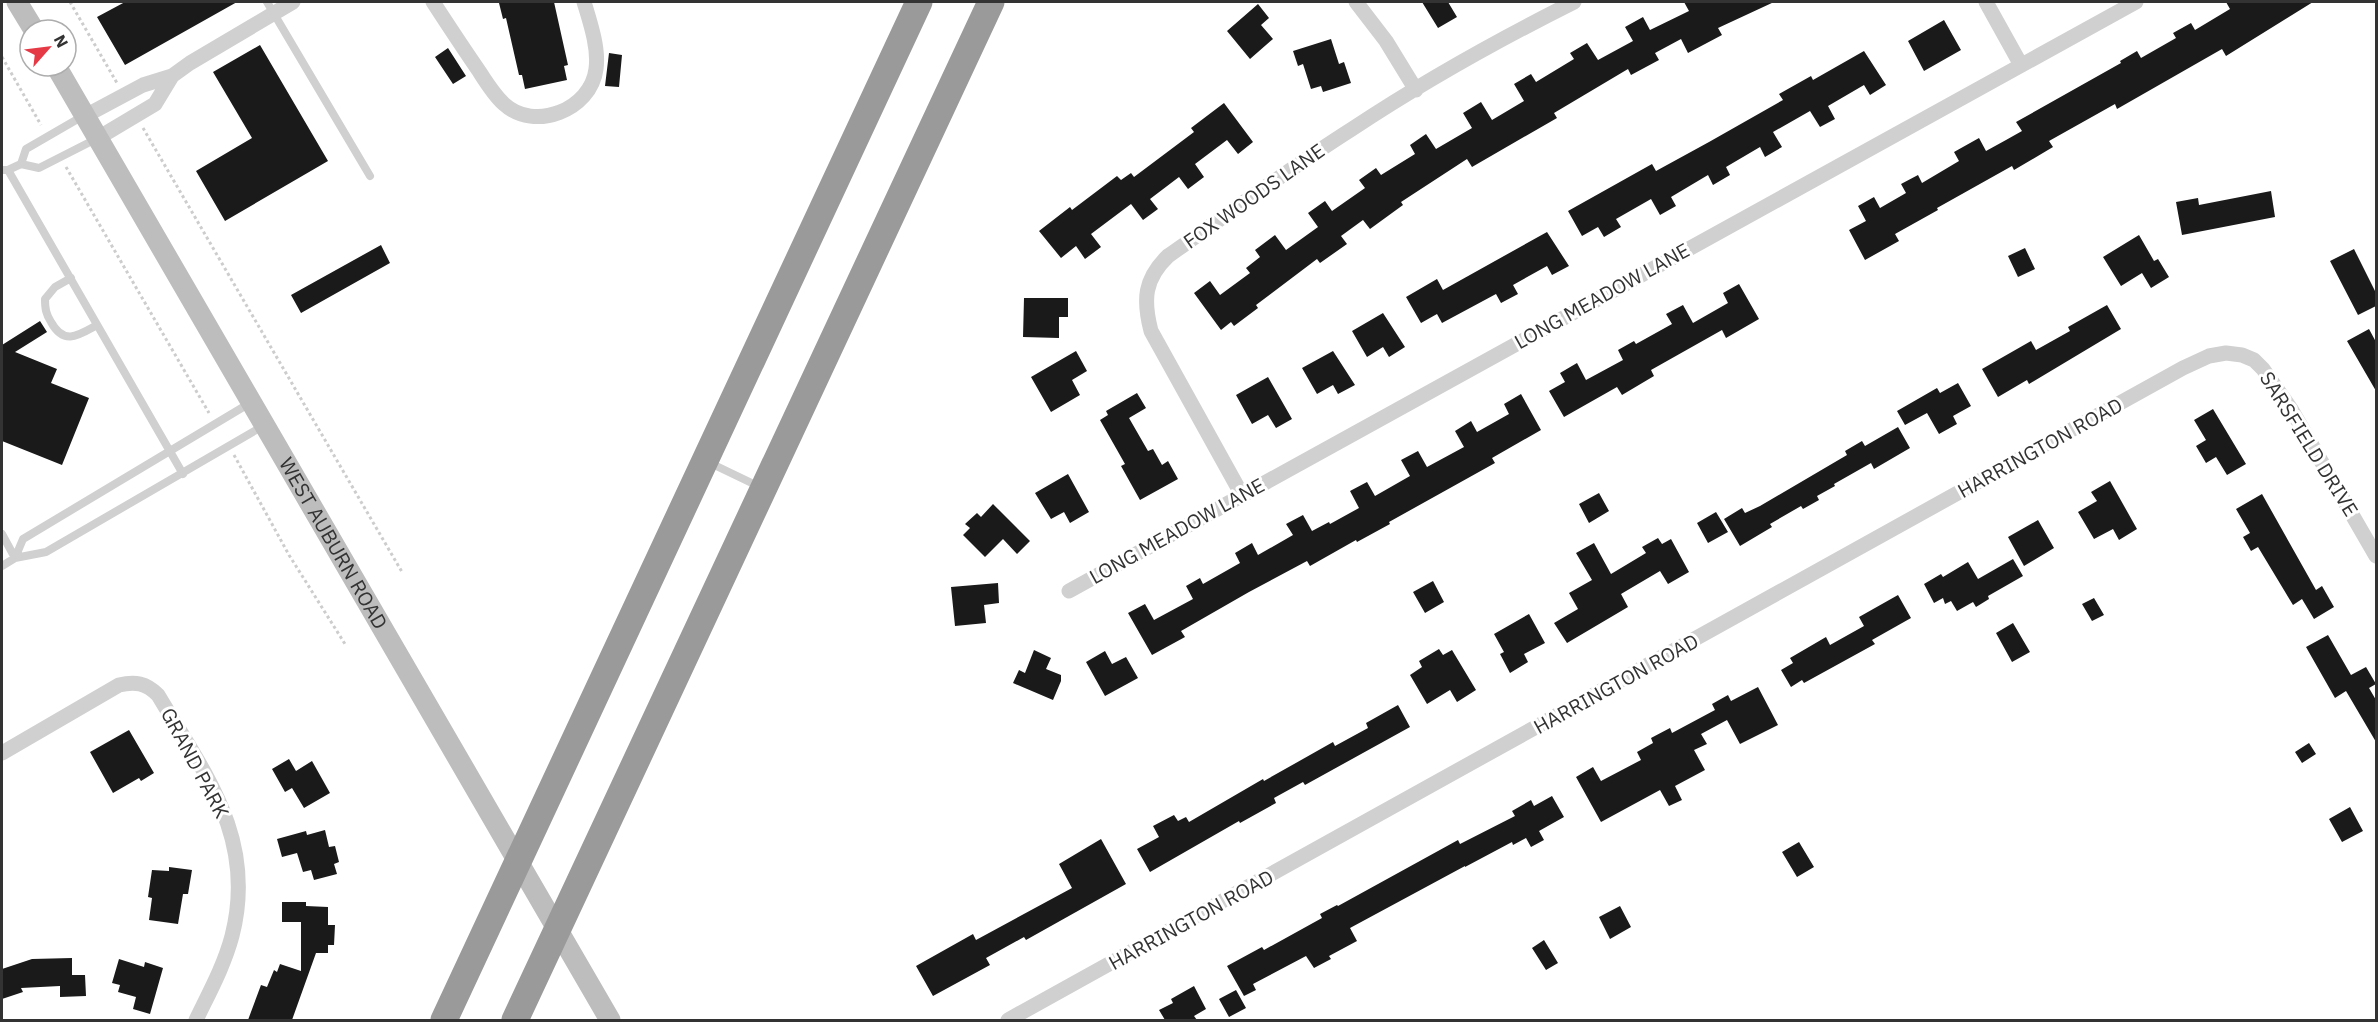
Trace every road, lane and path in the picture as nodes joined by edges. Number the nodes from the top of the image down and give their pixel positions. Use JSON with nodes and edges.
{"nodes":[{"id":1,"x":17,"y":2,"type":"edge"},
{"id":2,"x":70,"y":2,"type":"edge"},
{"id":3,"x":293,"y":2,"type":"edge"},
{"id":4,"x":433,"y":2,"type":"edge"},
{"id":5,"x":584,"y":2,"type":"edge"},
{"id":6,"x":919,"y":2,"type":"edge"},
{"id":7,"x":991,"y":2,"type":"edge"},
{"id":8,"x":1356,"y":2,"type":"edge"},
{"id":9,"x":1574,"y":2,"type":"edge"},
{"id":10,"x":1986,"y":2,"type":"edge"},
{"id":11,"x":2136,"y":2,"type":"edge"},
{"id":12,"x":271,"y":7,"type":"edge"},
{"id":13,"x":27,"y":18,"type":"edge"},
{"id":14,"x":2,"y":57,"type":"edge"},
{"id":15,"x":2021,"y":65,"type":"junction"},
{"id":16,"x":172,"y":76,"type":"junction"},
{"id":17,"x":63,"y":78,"type":"edge"},
{"id":18,"x":116,"y":81,"type":"dead end"},
{"id":19,"x":1416,"y":90,"type":"junction"},
{"id":20,"x":85,"y":116,"type":"junction"},
{"id":21,"x":40,"y":123,"type":"dead end"},
{"id":22,"x":143,"y":127,"type":"dead end"},
{"id":23,"x":98,"y":138,"type":"junction"},
{"id":24,"x":21,"y":164,"type":"junction"},
{"id":25,"x":5,"y":170,"type":"edge"},
{"id":26,"x":67,"y":170,"type":"dead end"},
{"id":27,"x":370,"y":176,"type":"dead end"},
{"id":28,"x":71,"y":278,"type":"junction"},
{"id":29,"x":97,"y":326,"type":"junction"},
{"id":30,"x":2226,"y":353,"type":"joint"},
{"id":31,"x":252,"y":402,"type":"junction"},
{"id":32,"x":206,"y":408,"type":"dead end"},
{"id":33,"x":265,"y":425,"type":"junction"},
{"id":34,"x":170,"y":451,"type":"junction"},
{"id":35,"x":237,"y":461,"type":"dead end"},
{"id":36,"x":705,"y":461,"type":"junction"},
{"id":37,"x":183,"y":474,"type":"junction"},
{"id":38,"x":764,"y":489,"type":"junction"},
{"id":39,"x":1242,"y":495,"type":"junction"},
{"id":40,"x":2,"y":534,"type":"edge"},
{"id":41,"x":2376,"y":556,"type":"edge"},
{"id":42,"x":15,"y":558,"type":"junction"},
{"id":43,"x":2,"y":566,"type":"edge"},
{"id":44,"x":402,"y":572,"type":"dead end"},
{"id":45,"x":1069,"y":591,"type":"dead end"},
{"id":46,"x":345,"y":644,"type":"dead end"},
{"id":47,"x":2,"y":753,"type":"edge"},
{"id":48,"x":605,"y":1012,"type":"edge"},
{"id":49,"x":196,"y":1020,"type":"edge"},
{"id":50,"x":444,"y":1020,"type":"edge"},
{"id":51,"x":515,"y":1020,"type":"edge"},
{"id":52,"x":1008,"y":1020,"type":"edge"}],
"edges":[{"from":1,"to":13,"type":"main road"},
{"from":2,"to":18,"type":"path"},
{"from":3,"to":12,"type":"street"},
{"from":4,"to":5,"type":"street"},
{"from":6,"to":36,"type":"highway"},
{"from":7,"to":38,"type":"highway"},
{"from":8,"to":19,"type":"street"},
{"from":9,"to":19,"type":"street","name":"FOX WOODS LANE"},
{"from":10,"to":15,"type":"street"},
{"from":11,"to":15,"type":"street","name":"LONG MEADOW LANE"},
{"from":12,"to":16,"type":"street"},
{"from":12,"to":27,"type":"lane"},
{"from":14,"to":21,"type":"path"},
{"from":15,"to":39,"type":"street","name":"LONG MEADOW LANE"},
{"from":16,"to":20,"type":"street"},
{"from":16,"to":23,"type":"street"},
{"from":17,"to":20,"type":"main road","name":"WEST AUBURN ROAD"},
{"from":19,"to":39,"type":"street","name":"FOX WOODS LANE"},
{"from":20,"to":23,"type":"main road","name":"WEST AUBURN ROAD"},
{"from":20,"to":24,"type":"lane"},
{"from":22,"to":44,"type":"path"},
{"from":23,"to":24,"type":"lane"},
{"from":23,"to":31,"type":"main road","name":"WEST AUBURN ROAD"},
{"from":24,"to":25,"type":"lane"},
{"from":25,"to":28,"type":"lane"},
{"from":26,"to":32,"type":"path"},
{"from":28,"to":29,"type":"lane"},
{"from":28,"to":29,"type":"lane"},
{"from":29,"to":34,"type":"lane"},
{"from":30,"to":41,"type":"street","name":"SARSFIELD DRIVE"},
{"from":30,"to":52,"type":"street","name":"HARRINGTON ROAD"},
{"from":31,"to":33,"type":"main road","name":"WEST AUBURN ROAD"},
{"from":31,"to":34,"type":"lane"},
{"from":33,"to":37,"type":"lane"},
{"from":33,"to":48,"type":"main road","name":"WEST AUBURN ROAD"},
{"from":34,"to":37,"type":"lane"},
{"from":34,"to":42,"type":"lane"},
{"from":35,"to":46,"type":"path"},
{"from":36,"to":38,"type":"lane"},
{"from":36,"to":50,"type":"highway"},
{"from":37,"to":42,"type":"lane"},
{"from":38,"to":51,"type":"highway"},
{"from":39,"to":45,"type":"street","name":"LONG MEADOW LANE"},
{"from":40,"to":42,"type":"lane"},
{"from":42,"to":43,"type":"lane"},
{"from":47,"to":49,"type":"street","name":"GRAND PARK"}]}
